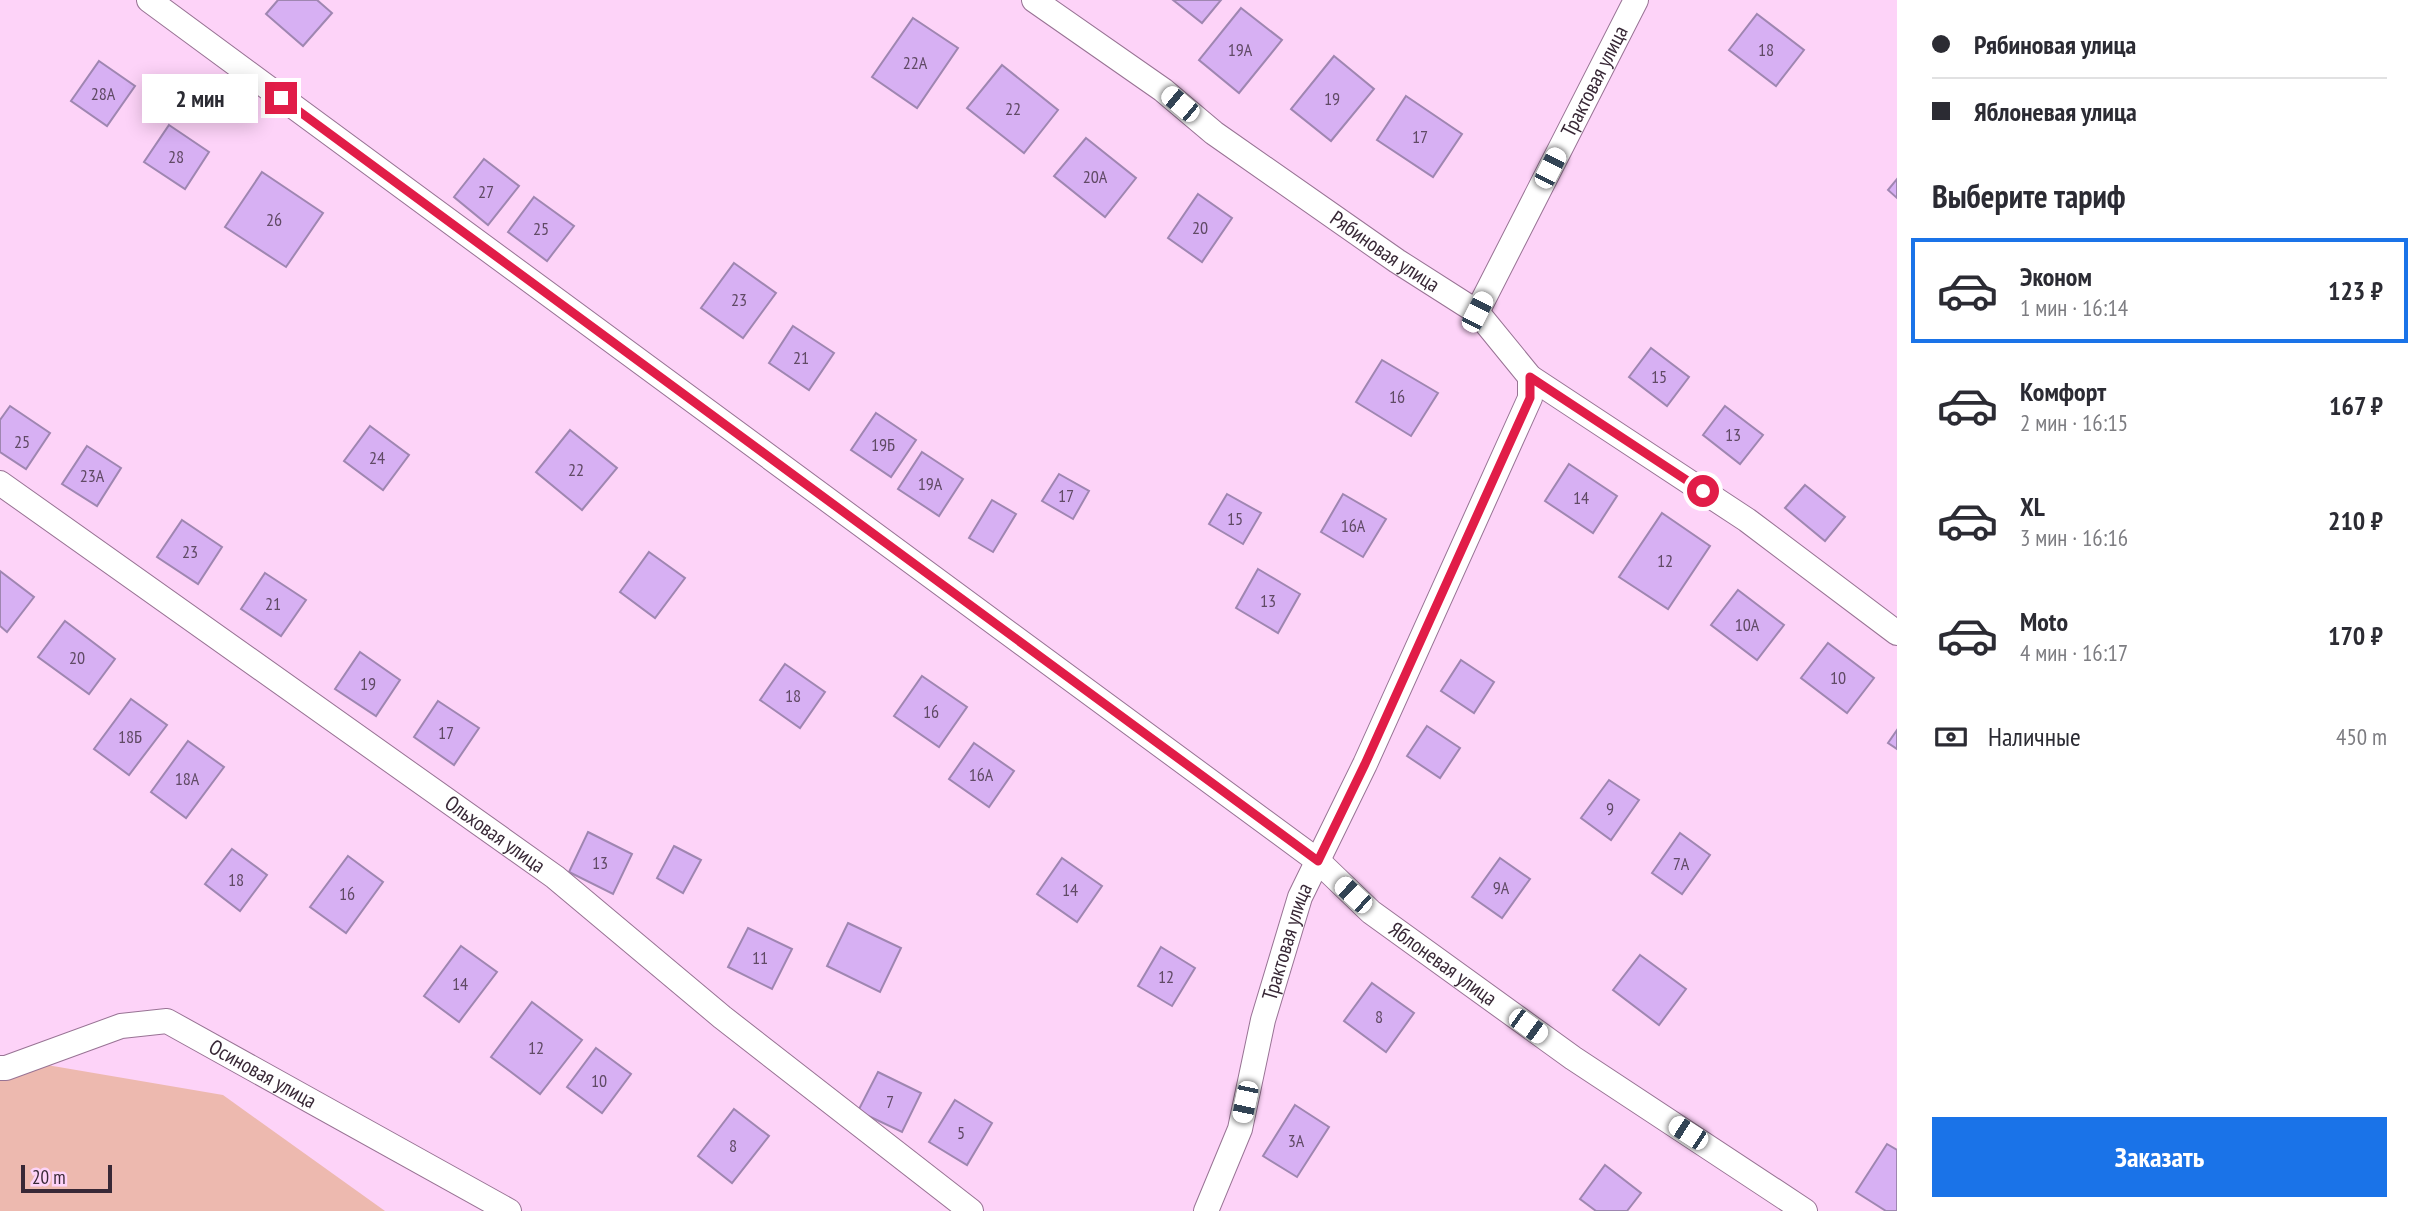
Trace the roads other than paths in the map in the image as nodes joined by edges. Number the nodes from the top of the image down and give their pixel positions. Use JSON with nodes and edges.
{"nodes":[{"id":1,"x":149,"y":0,"type":"edge"},
{"id":2,"x":1034,"y":0,"type":"edge"},
{"id":3,"x":1636,"y":0,"type":"edge"},
{"id":4,"x":1477,"y":312,"type":"junction"},
{"id":5,"x":1530,"y":377,"type":"junction"},
{"id":6,"x":0,"y":483,"type":"edge"},
{"id":7,"x":1897,"y":633,"type":"edge"},
{"id":8,"x":1318,"y":861,"type":"junction"},
{"id":9,"x":0,"y":1068,"type":"edge"},
{"id":10,"x":509,"y":1211,"type":"edge"},
{"id":11,"x":971,"y":1211,"type":"edge"},
{"id":12,"x":1206,"y":1211,"type":"edge"},
{"id":13,"x":1805,"y":1211,"type":"edge"}],
"edges":[{"from":1,"to":8,"type":"street","name":"Яблоневая улица"},
{"from":2,"to":4,"type":"street","name":"Рябиновая улица"},
{"from":3,"to":4,"type":"street","name":"Трактовая улица"},
{"from":4,"to":5,"type":"street","name":"Рябиновая улица"},
{"from":5,"to":7,"type":"street","name":"Рябиновая улица"},
{"from":5,"to":8,"type":"street","name":"Трактовая улица"},
{"from":6,"to":11,"type":"street","name":"Ольховая улица"},
{"from":8,"to":12,"type":"street","name":"Трактовая улица"},
{"from":8,"to":13,"type":"street","name":"Яблоневая улица"},
{"from":9,"to":10,"type":"street","name":"Осиновая улица"}]}
